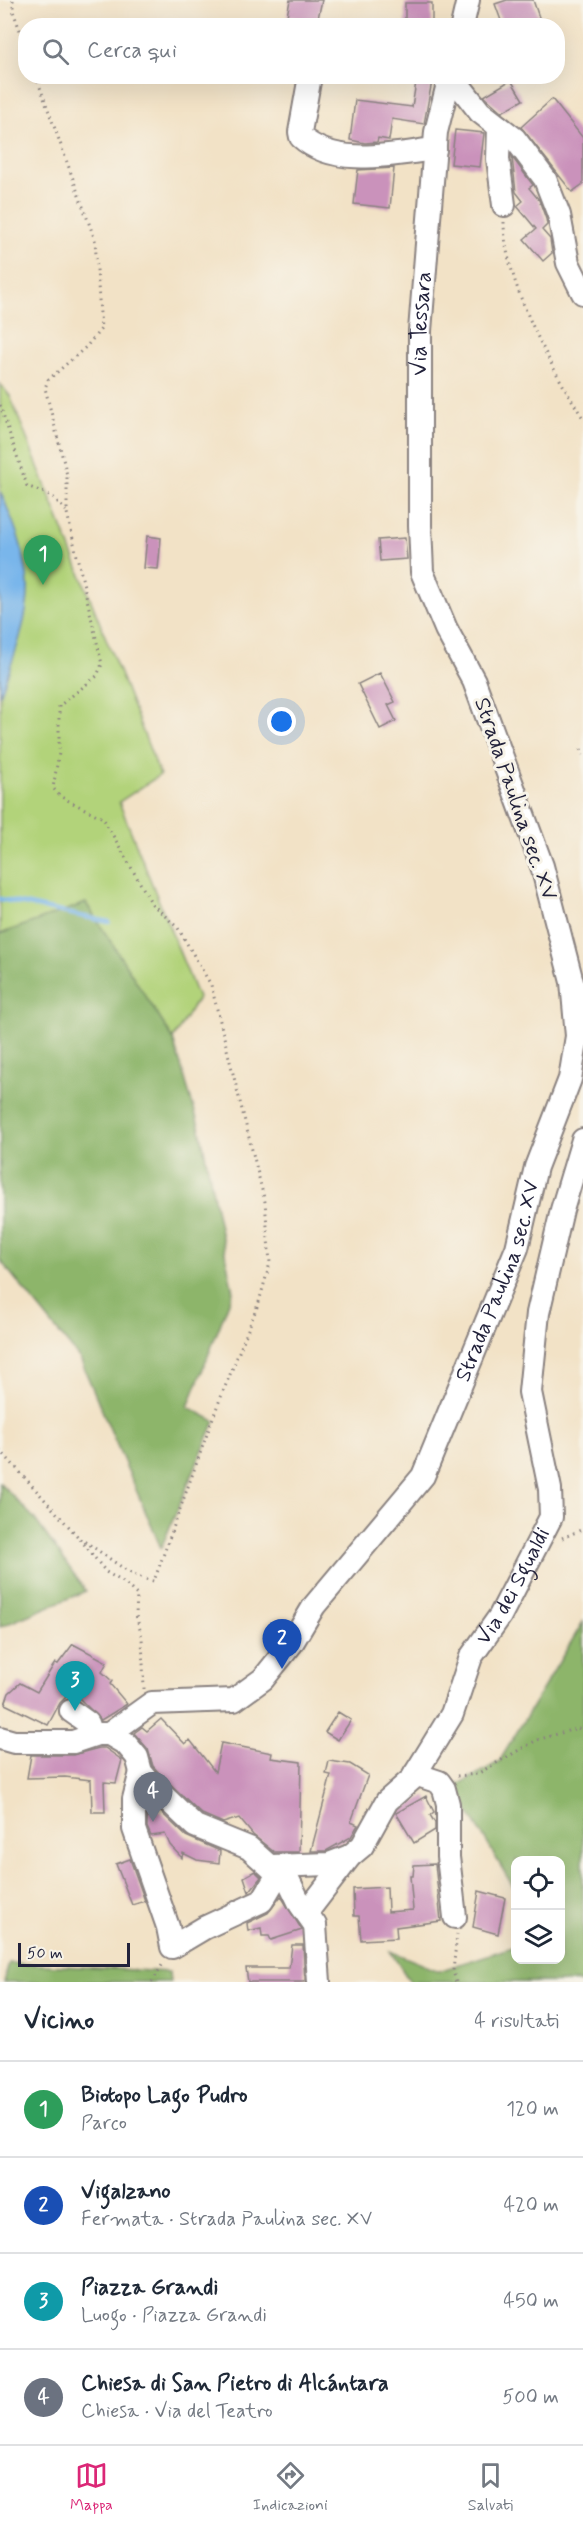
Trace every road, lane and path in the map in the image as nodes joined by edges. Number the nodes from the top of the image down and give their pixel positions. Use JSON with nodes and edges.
{"nodes":[{"id":1,"x":13,"y":0,"type":"edge"},
{"id":2,"x":468,"y":0,"type":"edge"},
{"id":3,"x":464,"y":18,"type":"edge"},
{"id":4,"x":18,"y":25,"type":"edge"},
{"id":5,"x":39,"y":84,"type":"edge"},
{"id":6,"x":309,"y":84,"type":"edge"},
{"id":7,"x":449,"y":84,"type":"edge"},
{"id":8,"x":457,"y":84,"type":"edge"},
{"id":9,"x":499,"y":127,"type":"junction"},
{"id":10,"x":435,"y":148,"type":"junction"},
{"id":11,"x":504,"y":205,"type":"joint"},
{"id":12,"x":583,"y":293,"type":"edge"},
{"id":13,"x":0,"y":405,"type":"edge"},
{"id":14,"x":583,"y":418,"type":"edge"},
{"id":15,"x":67,"y":513,"type":"junction"},
{"id":16,"x":422,"y":572,"type":"joint"},
{"id":17,"x":581,"y":749,"type":"dead end"},
{"id":18,"x":583,"y":755,"type":"edge"},
{"id":19,"x":581,"y":1048,"type":"edge"},
{"id":20,"x":583,"y":1140,"type":"edge"},
{"id":21,"x":0,"y":1450,"type":"edge"},
{"id":22,"x":81,"y":1539,"type":"junction"},
{"id":23,"x":71,"y":1711,"type":"dead end"},
{"id":24,"x":137,"y":1714,"type":"junction"},
{"id":25,"x":583,"y":1731,"type":"edge"},
{"id":26,"x":101,"y":1735,"type":"junction"},
{"id":27,"x":0,"y":1738,"type":"edge"},
{"id":28,"x":141,"y":1772,"type":"junction"},
{"id":29,"x":423,"y":1776,"type":"junction"},
{"id":30,"x":350,"y":1856,"type":"junction"},
{"id":31,"x":275,"y":1870,"type":"junction"},
{"id":32,"x":307,"y":1912,"type":"junction"},
{"id":33,"x":455,"y":1917,"type":"joint"},
{"id":34,"x":172,"y":1947,"type":"junction"},
{"id":35,"x":153,"y":1982,"type":"edge"},
{"id":36,"x":319,"y":1982,"type":"edge"},
{"id":37,"x":456,"y":1982,"type":"edge"}],
"edges":[{"from":1,"to":4,"type":"path"},
{"from":2,"to":3,"type":"street"},
{"from":5,"to":15,"type":"path"},
{"from":6,"to":10,"type":"street"},
{"from":7,"to":10,"type":"street","name":"Via Tessara"},
{"from":8,"to":9,"type":"street"},
{"from":9,"to":11,"type":"street"},
{"from":9,"to":12,"type":"street"},
{"from":10,"to":16,"type":"street","name":"Via Tessara"},
{"from":11,"to":14,"type":"path"},
{"from":13,"to":15,"type":"path"},
{"from":15,"to":22,"type":"path"},
{"from":16,"to":19,"type":"street","name":"Strada Paulina sec. XV"},
{"from":17,"to":18,"type":"path"},
{"from":19,"to":24,"type":"street","name":"Strada Paulina sec. XV"},
{"from":20,"to":29,"type":"street","name":"Via dei Sgualdi"},
{"from":21,"to":22,"type":"path"},
{"from":22,"to":24,"type":"path"},
{"from":23,"to":26,"type":"street"},
{"from":24,"to":26,"type":"street","name":"Strada Paulina sec. XV"},
{"from":25,"to":29,"type":"path"},
{"from":26,"to":27,"type":"street","name":"Strada Paulina sec. XV"},
{"from":26,"to":28,"type":"street"},
{"from":28,"to":31,"type":"street"},
{"from":28,"to":34,"type":"street"},
{"from":29,"to":30,"type":"street","name":"Via dei Sgualdi"},
{"from":29,"to":33,"type":"street"},
{"from":30,"to":31,"type":"street"},
{"from":30,"to":32,"type":"street","name":"Via dei Sgualdi"},
{"from":31,"to":32,"type":"street"},
{"from":31,"to":34,"type":"street"},
{"from":32,"to":36,"type":"street"},
{"from":33,"to":37,"type":"path"},
{"from":34,"to":35,"type":"path"}]}
